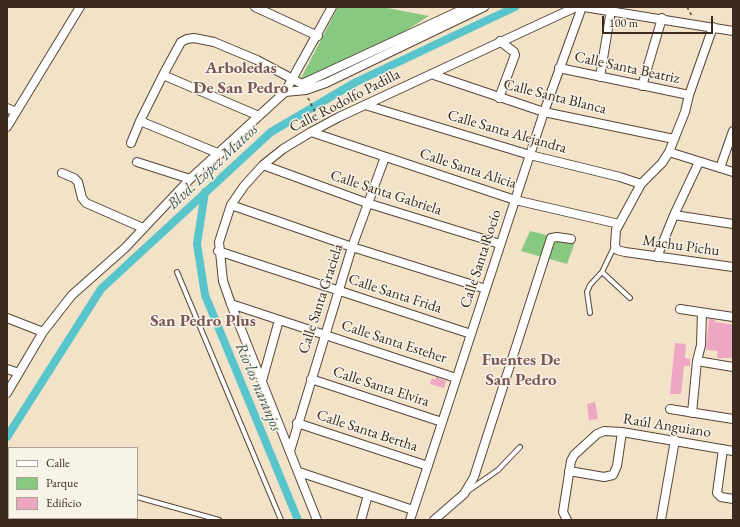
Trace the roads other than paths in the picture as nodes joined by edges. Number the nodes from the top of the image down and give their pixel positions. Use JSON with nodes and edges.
{"nodes":[{"id":1,"x":80,"y":7,"type":"edge"},
{"id":2,"x":255,"y":7,"type":"edge"},
{"id":3,"x":332,"y":7,"type":"edge"},
{"id":4,"x":468,"y":7,"type":"edge"},
{"id":5,"x":484,"y":7,"type":"edge"},
{"id":6,"x":576,"y":7,"type":"edge"},
{"id":7,"x":583,"y":7,"type":"edge"},
{"id":8,"x":630,"y":7,"type":"edge"},
{"id":9,"x":611,"y":10,"type":"junction"},
{"id":10,"x":636,"y":14,"type":"junction"},
{"id":11,"x":662,"y":18,"type":"junction"},
{"id":12,"x":714,"y":27,"type":"junction"},
{"id":13,"x":733,"y":31,"type":"edge"},
{"id":14,"x":318,"y":36,"type":"junction"},
{"id":15,"x":500,"y":41,"type":"junction"},
{"id":16,"x":559,"y":68,"type":"junction"},
{"id":17,"x":431,"y":74,"type":"junction"},
{"id":18,"x":162,"y":75,"type":"junction"},
{"id":19,"x":600,"y":77,"type":"junction"},
{"id":20,"x":292,"y":79,"type":"junction"},
{"id":21,"x":642,"y":86,"type":"junction"},
{"id":22,"x":284,"y":92,"type":"junction"},
{"id":23,"x":689,"y":95,"type":"junction"},
{"id":24,"x":499,"y":98,"type":"junction"},
{"id":25,"x":365,"y":105,"type":"junction"},
{"id":26,"x":7,"y":108,"type":"edge"},
{"id":27,"x":16,"y":112,"type":"junction"},
{"id":28,"x":544,"y":112,"type":"junction"},
{"id":29,"x":259,"y":116,"type":"junction"},
{"id":30,"x":140,"y":121,"type":"junction"},
{"id":31,"x":7,"y":127,"type":"edge"},
{"id":32,"x":733,"y":131,"type":"edge"},
{"id":33,"x":311,"y":132,"type":"junction"},
{"id":34,"x":674,"y":139,"type":"junction"},
{"id":35,"x":131,"y":143,"type":"dead end"},
{"id":36,"x":669,"y":152,"type":"junction"},
{"id":37,"x":220,"y":154,"type":"junction"},
{"id":38,"x":530,"y":155,"type":"junction"},
{"id":39,"x":385,"y":157,"type":"junction"},
{"id":40,"x":137,"y":162,"type":"dead end"},
{"id":41,"x":699,"y":162,"type":"junction"},
{"id":42,"x":263,"y":165,"type":"junction"},
{"id":43,"x":720,"y":168,"type":"junction"},
{"id":44,"x":62,"y":172,"type":"dead end"},
{"id":45,"x":733,"y":172,"type":"edge"},
{"id":46,"x":190,"y":180,"type":"junction"},
{"id":47,"x":642,"y":184,"type":"junction"},
{"id":48,"x":515,"y":200,"type":"junction"},
{"id":49,"x":367,"y":203,"type":"junction"},
{"id":50,"x":231,"y":205,"type":"junction"},
{"id":51,"x":674,"y":215,"type":"junction"},
{"id":52,"x":619,"y":224,"type":"junction"},
{"id":53,"x":733,"y":224,"type":"edge"},
{"id":54,"x":143,"y":228,"type":"junction"},
{"id":55,"x":571,"y":240,"type":"dead end"},
{"id":56,"x":500,"y":244,"type":"junction"},
{"id":57,"x":615,"y":245,"type":"junction"},
{"id":58,"x":352,"y":248,"type":"junction"},
{"id":59,"x":218,"y":251,"type":"junction"},
{"id":60,"x":657,"y":257,"type":"junction"},
{"id":61,"x":733,"y":267,"type":"edge"},
{"id":62,"x":177,"y":272,"type":"dead end"},
{"id":63,"x":602,"y":272,"type":"junction"},
{"id":64,"x":486,"y":289,"type":"junction"},
{"id":65,"x":338,"y":291,"type":"junction"},
{"id":66,"x":630,"y":298,"type":"dead end"},
{"id":67,"x":230,"y":304,"type":"junction"},
{"id":68,"x":680,"y":309,"type":"dead end"},
{"id":69,"x":590,"y":313,"type":"dead end"},
{"id":70,"x":702,"y":313,"type":"junction"},
{"id":71,"x":7,"y":318,"type":"edge"},
{"id":72,"x":733,"y":318,"type":"edge"},
{"id":73,"x":279,"y":320,"type":"junction"},
{"id":74,"x":43,"y":332,"type":"junction"},
{"id":75,"x":324,"y":334,"type":"junction"},
{"id":76,"x":471,"y":334,"type":"junction"},
{"id":77,"x":697,"y":361,"type":"junction"},
{"id":78,"x":733,"y":367,"type":"edge"},
{"id":79,"x":7,"y":369,"type":"edge"},
{"id":80,"x":19,"y":373,"type":"junction"},
{"id":81,"x":456,"y":378,"type":"junction"},
{"id":82,"x":311,"y":379,"type":"junction"},
{"id":83,"x":262,"y":381,"type":"junction"},
{"id":84,"x":7,"y":393,"type":"edge"},
{"id":85,"x":670,"y":409,"type":"dead end"},
{"id":86,"x":692,"y":413,"type":"junction"},
{"id":87,"x":733,"y":419,"type":"edge"},
{"id":88,"x":442,"y":422,"type":"junction"},
{"id":89,"x":297,"y":423,"type":"junction"},
{"id":90,"x":622,"y":432,"type":"junction"},
{"id":91,"x":675,"y":440,"type":"junction"},
{"id":92,"x":520,"y":447,"type":"dead end"},
{"id":93,"x":723,"y":449,"type":"junction"},
{"id":94,"x":290,"y":451,"type":"junction"},
{"id":95,"x":733,"y":451,"type":"edge"},
{"id":96,"x":428,"y":466,"type":"junction"},
{"id":97,"x":569,"y":471,"type":"junction"},
{"id":98,"x":299,"y":472,"type":"junction"},
{"id":99,"x":464,"y":494,"type":"junction"},
{"id":100,"x":368,"y":495,"type":"junction"},
{"id":101,"x":138,"y":497,"type":"edge"},
{"id":102,"x":733,"y":499,"type":"edge"},
{"id":103,"x":413,"y":510,"type":"junction"},
{"id":104,"x":219,"y":520,"type":"edge"},
{"id":105,"x":281,"y":520,"type":"edge"},
{"id":106,"x":317,"y":520,"type":"edge"},
{"id":107,"x":361,"y":520,"type":"edge"},
{"id":108,"x":410,"y":520,"type":"edge"},
{"id":109,"x":434,"y":520,"type":"edge"},
{"id":110,"x":567,"y":520,"type":"edge"},
{"id":111,"x":661,"y":520,"type":"edge"}],
"edges":[{"from":1,"to":27,"type":"street"},
{"from":2,"to":14,"type":"street"},
{"from":3,"to":14,"type":"street"},
{"from":4,"to":20,"type":"street"},
{"from":5,"to":22,"type":"street"},
{"from":6,"to":15,"type":"street","name":"Calle Rodolfo Padilla"},
{"from":7,"to":9,"type":"street"},
{"from":7,"to":16,"type":"street","name":"Calle Santa Rocío"},
{"from":8,"to":10,"type":"street"},
{"from":9,"to":10,"type":"street"},
{"from":9,"to":19,"type":"street"},
{"from":10,"to":11,"type":"street"},
{"from":11,"to":12,"type":"street"},
{"from":11,"to":21,"type":"street"},
{"from":12,"to":13,"type":"street"},
{"from":12,"to":23,"type":"street"},
{"from":14,"to":20,"type":"street"},
{"from":15,"to":17,"type":"street","name":"Calle Rodolfo Padilla"},
{"from":15,"to":24,"type":"street"},
{"from":16,"to":19,"type":"street","name":"Calle Santa Beatriz"},
{"from":16,"to":28,"type":"street","name":"Calle Santa Rocío"},
{"from":17,"to":24,"type":"street","name":"Calle Santa Blanca"},
{"from":17,"to":25,"type":"street","name":"Calle Rodolfo Padilla"},
{"from":18,"to":20,"type":"street"},
{"from":18,"to":29,"type":"street"},
{"from":18,"to":30,"type":"street"},
{"from":19,"to":21,"type":"street","name":"Calle Santa Beatriz"},
{"from":20,"to":22,"type":"street"},
{"from":21,"to":23,"type":"street","name":"Calle Santa Beatriz"},
{"from":22,"to":29,"type":"street"},
{"from":23,"to":34,"type":"street"},
{"from":24,"to":28,"type":"street","name":"Calle Santa Blanca"},
{"from":25,"to":33,"type":"street","name":"Calle Rodolfo Padilla"},
{"from":25,"to":38,"type":"street","name":"Calle Santa Alejandra"},
{"from":26,"to":27,"type":"street"},
{"from":27,"to":31,"type":"street"},
{"from":28,"to":34,"type":"street","name":"Calle Santa Blanca"},
{"from":28,"to":38,"type":"street","name":"Calle Santa Rocío"},
{"from":29,"to":37,"type":"street"},
{"from":30,"to":35,"type":"street"},
{"from":30,"to":37,"type":"street"},
{"from":32,"to":43,"type":"street"},
{"from":33,"to":39,"type":"street","name":"Calle Santa Alicia"},
{"from":33,"to":42,"type":"street","name":"Calle Rodolfo Padilla"},
{"from":34,"to":36,"type":"street"},
{"from":36,"to":41,"type":"street"},
{"from":36,"to":47,"type":"street"},
{"from":37,"to":46,"type":"street"},
{"from":38,"to":47,"type":"street","name":"Calle Santa Alejandra"},
{"from":38,"to":48,"type":"street","name":"Calle Santa Rocío"},
{"from":39,"to":48,"type":"street","name":"Calle Santa Alicia"},
{"from":39,"to":49,"type":"street","name":"Calle Santa Graciela"},
{"from":40,"to":46,"type":"street"},
{"from":41,"to":43,"type":"street"},
{"from":41,"to":51,"type":"street"},
{"from":42,"to":49,"type":"street","name":"Calle Santa Gabriela"},
{"from":42,"to":50,"type":"street","name":"Calle Rodolfo Padilla"},
{"from":43,"to":45,"type":"street"},
{"from":44,"to":54,"type":"street"},
{"from":46,"to":54,"type":"street"},
{"from":47,"to":52,"type":"street"},
{"from":48,"to":52,"type":"street","name":"Calle Santa Alicia"},
{"from":48,"to":56,"type":"street","name":"Calle Santa Rocío"},
{"from":49,"to":56,"type":"street","name":"Calle Santa Gabriela"},
{"from":49,"to":58,"type":"street","name":"Calle Santa Graciela"},
{"from":50,"to":58,"type":"street"},
{"from":50,"to":59,"type":"street","name":"Calle Rodolfo Padilla"},
{"from":51,"to":53,"type":"street"},
{"from":51,"to":60,"type":"street"},
{"from":52,"to":57,"type":"street"},
{"from":54,"to":74,"type":"street"},
{"from":55,"to":99,"type":"street"},
{"from":56,"to":64,"type":"street","name":"Calle Santa Rocío"},
{"from":57,"to":60,"type":"street","name":"Machu Pichu"},
{"from":57,"to":63,"type":"lane"},
{"from":58,"to":64,"type":"street"},
{"from":58,"to":65,"type":"street","name":"Calle Santa Graciela"},
{"from":59,"to":65,"type":"street","name":"Calle Santa Frida"},
{"from":59,"to":67,"type":"street","name":"Calle Rodolfo Padilla"},
{"from":60,"to":61,"type":"street","name":"Machu Pichu"},
{"from":62,"to":105,"type":"lane"},
{"from":63,"to":66,"type":"lane"},
{"from":63,"to":69,"type":"lane"},
{"from":64,"to":76,"type":"street","name":"Calle Santa Rocío"},
{"from":65,"to":75,"type":"street","name":"Calle Santa Graciela"},
{"from":65,"to":76,"type":"street","name":"Calle Santa Frida"},
{"from":67,"to":73,"type":"street","name":"Calle Santa Esteher"},
{"from":67,"to":83,"type":"street","name":"Calle Rodolfo Padilla"},
{"from":68,"to":70,"type":"street"},
{"from":70,"to":72,"type":"street"},
{"from":70,"to":77,"type":"street"},
{"from":71,"to":74,"type":"street"},
{"from":73,"to":75,"type":"street","name":"Calle Santa Esteher"},
{"from":73,"to":83,"type":"street"},
{"from":74,"to":80,"type":"street"},
{"from":75,"to":81,"type":"street","name":"Calle Santa Esteher"},
{"from":75,"to":82,"type":"street","name":"Calle Santa Graciela"},
{"from":76,"to":81,"type":"street","name":"Calle Santa Rocío"},
{"from":77,"to":78,"type":"street"},
{"from":77,"to":86,"type":"street"},
{"from":79,"to":80,"type":"street"},
{"from":80,"to":84,"type":"street"},
{"from":81,"to":88,"type":"street","name":"Calle Santa Rocío"},
{"from":82,"to":88,"type":"street","name":"Calle Santa Elvira"},
{"from":82,"to":89,"type":"street","name":"Calle Santa Graciela"},
{"from":83,"to":94,"type":"street","name":"Calle Rodolfo Padilla"},
{"from":85,"to":86,"type":"street"},
{"from":86,"to":87,"type":"street"},
{"from":88,"to":96,"type":"street","name":"Calle Santa Rocío"},
{"from":89,"to":94,"type":"street","name":"Calle Santa Graciela"},
{"from":89,"to":96,"type":"street","name":"Calle Santa Bertha"},
{"from":90,"to":91,"type":"street","name":"Raúl Anguiano"},
{"from":90,"to":97,"type":"street","name":"Raúl Anguiano"},
{"from":90,"to":97,"type":"street"},
{"from":91,"to":93,"type":"street","name":"Raúl Anguiano"},
{"from":91,"to":111,"type":"street"},
{"from":92,"to":99,"type":"lane"},
{"from":93,"to":95,"type":"street","name":"Raúl Anguiano"},
{"from":93,"to":102,"type":"street"},
{"from":94,"to":98,"type":"street","name":"Calle Rodolfo Padilla"},
{"from":96,"to":103,"type":"street","name":"Calle Santa Rocío"},
{"from":97,"to":110,"type":"street"},
{"from":98,"to":100,"type":"street"},
{"from":98,"to":106,"type":"street","name":"Calle Rodolfo Padilla"},
{"from":99,"to":109,"type":"street"},
{"from":100,"to":103,"type":"street"},
{"from":100,"to":107,"type":"street"},
{"from":101,"to":104,"type":"lane"},
{"from":103,"to":108,"type":"street","name":"Calle Santa Rocío"}]}
